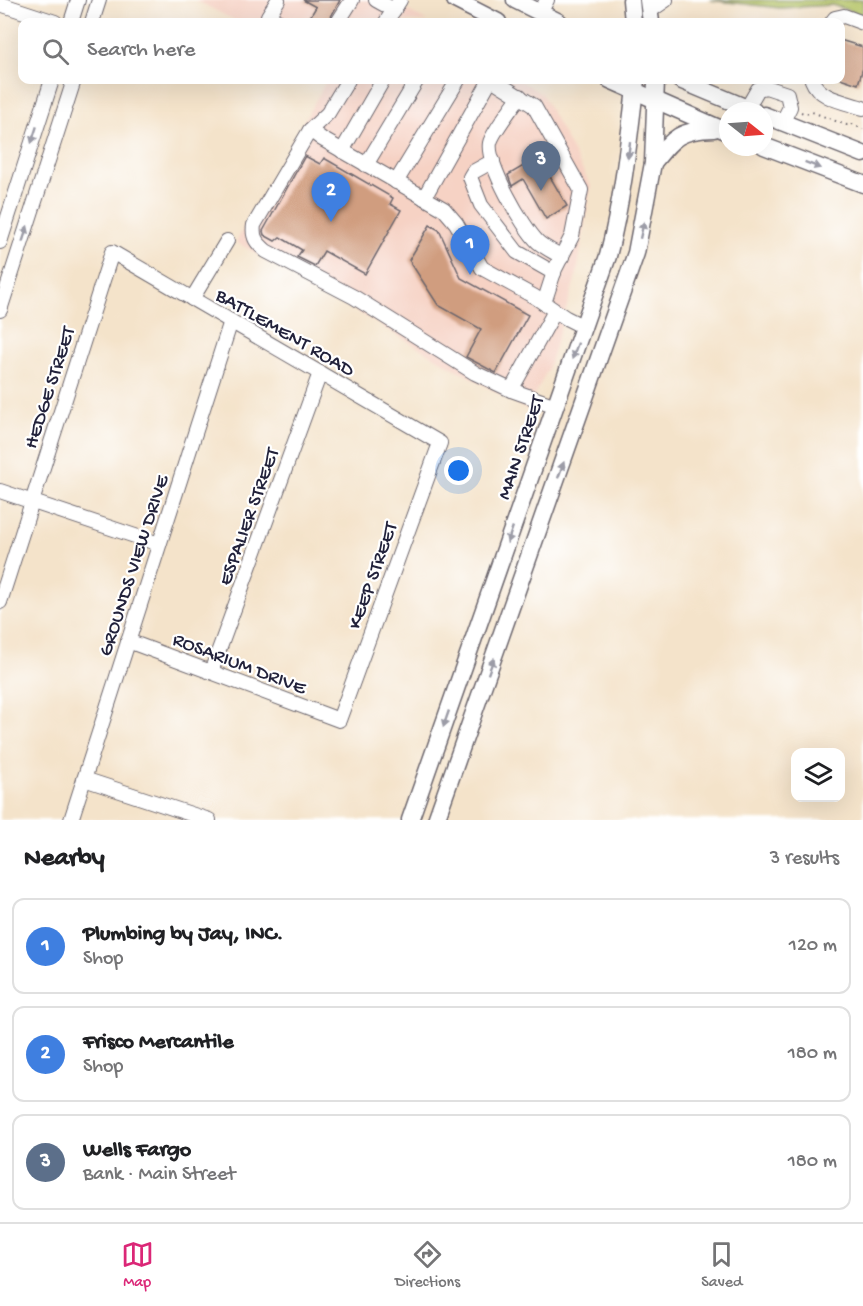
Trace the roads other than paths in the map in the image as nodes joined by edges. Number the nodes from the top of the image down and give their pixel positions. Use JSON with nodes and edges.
{"nodes":[{"id":1,"x":78,"y":0,"type":"edge"},
{"id":2,"x":99,"y":0,"type":"edge"},
{"id":3,"x":278,"y":0,"type":"edge"},
{"id":4,"x":352,"y":0,"type":"edge"},
{"id":5,"x":376,"y":0,"type":"edge"},
{"id":6,"x":455,"y":0,"type":"edge"},
{"id":7,"x":514,"y":0,"type":"edge"},
{"id":8,"x":666,"y":0,"type":"edge"},
{"id":9,"x":0,"y":4,"type":"edge"},
{"id":10,"x":543,"y":6,"type":"edge"},
{"id":11,"x":650,"y":11,"type":"edge"},
{"id":12,"x":393,"y":15,"type":"edge"},
{"id":13,"x":43,"y":18,"type":"edge"},
{"id":14,"x":72,"y":18,"type":"edge"},
{"id":15,"x":93,"y":18,"type":"edge"},
{"id":16,"x":272,"y":18,"type":"edge"},
{"id":17,"x":341,"y":18,"type":"edge"},
{"id":18,"x":490,"y":18,"type":"edge"},
{"id":19,"x":555,"y":18,"type":"edge"},
{"id":20,"x":835,"y":18,"type":"edge"},
{"id":21,"x":863,"y":23,"type":"edge"},
{"id":22,"x":51,"y":84,"type":"edge"},
{"id":23,"x":73,"y":84,"type":"edge"},
{"id":24,"x":346,"y":84,"type":"edge"},
{"id":25,"x":381,"y":84,"type":"edge"},
{"id":26,"x":415,"y":84,"type":"edge"},
{"id":27,"x":456,"y":84,"type":"edge"},
{"id":28,"x":489,"y":84,"type":"edge"},
{"id":29,"x":498,"y":84,"type":"edge"},
{"id":30,"x":656,"y":84,"type":"edge"},
{"id":31,"x":689,"y":84,"type":"edge"},
{"id":32,"x":766,"y":84,"type":"edge"},
{"id":33,"x":769,"y":84,"type":"edge"},
{"id":34,"x":814,"y":84,"type":"edge"},
{"id":35,"x":635,"y":86,"type":"edge"},
{"id":36,"x":520,"y":96,"type":"junction"},
{"id":37,"x":656,"y":101,"type":"junction"},
{"id":38,"x":732,"y":102,"type":"edge"},
{"id":39,"x":754,"y":102,"type":"edge"},
{"id":40,"x":863,"y":108,"type":"edge"},
{"id":41,"x":773,"y":119,"type":"edge"},
{"id":42,"x":782,"y":123,"type":"junction"},
{"id":43,"x":719,"y":128,"type":"edge"},
{"id":44,"x":310,"y":130,"type":"junction"},
{"id":45,"x":719,"y":130,"type":"edge"},
{"id":46,"x":773,"y":149,"type":"edge"},
{"id":47,"x":862,"y":150,"type":"edge"},
{"id":48,"x":342,"y":151,"type":"junction"},
{"id":49,"x":493,"y":161,"type":"junction"},
{"id":50,"x":653,"y":163,"type":"junction"},
{"id":51,"x":366,"y":165,"type":"junction"},
{"id":52,"x":23,"y":171,"type":"junction"},
{"id":53,"x":44,"y":176,"type":"junction"},
{"id":54,"x":396,"y":182,"type":"junction"},
{"id":55,"x":863,"y":184,"type":"edge"},
{"id":56,"x":424,"y":198,"type":"junction"},
{"id":57,"x":227,"y":241,"type":"dead end"},
{"id":58,"x":0,"y":242,"type":"edge"},
{"id":59,"x":112,"y":252,"type":"joint"},
{"id":60,"x":562,"y":257,"type":"junction"},
{"id":61,"x":554,"y":273,"type":"junction"},
{"id":62,"x":192,"y":299,"type":"junction"},
{"id":63,"x":550,"y":307,"type":"junction"},
{"id":64,"x":0,"y":310,"type":"edge"},
{"id":65,"x":231,"y":321,"type":"junction"},
{"id":66,"x":584,"y":327,"type":"junction"},
{"id":67,"x":320,"y":373,"type":"junction"},
{"id":68,"x":511,"y":390,"type":"junction"},
{"id":69,"x":556,"y":406,"type":"junction"},
{"id":70,"x":580,"y":415,"type":"junction"},
{"id":71,"x":440,"y":443,"type":"joint"},
{"id":72,"x":0,"y":491,"type":"edge"},
{"id":73,"x":32,"y":502,"type":"junction"},
{"id":74,"x":159,"y":544,"type":"junction"},
{"id":75,"x":0,"y":602,"type":"edge"},
{"id":76,"x":128,"y":641,"type":"junction"},
{"id":77,"x":211,"y":672,"type":"junction"},
{"id":78,"x":339,"y":720,"type":"joint"},
{"id":79,"x":84,"y":779,"type":"junction"},
{"id":80,"x":71,"y":820,"type":"edge"},
{"id":81,"x":209,"y":820,"type":"edge"},
{"id":82,"x":410,"y":820,"type":"edge"},
{"id":83,"x":436,"y":820,"type":"edge"}],
"edges":[{"from":1,"to":14,"type":"street"},
{"from":2,"to":15,"type":"street"},
{"from":3,"to":16,"type":"street"},
{"from":4,"to":17,"type":"street"},
{"from":5,"to":12,"type":"street"},
{"from":6,"to":18,"type":"main road"},
{"from":7,"to":10,"type":"main road"},
{"from":8,"to":11,"type":"street"},
{"from":9,"to":13,"type":"street"},
{"from":10,"to":19,"type":"main road"},
{"from":20,"to":21,"type":"street"},
{"from":22,"to":52,"type":"street","one_way":true},
{"from":23,"to":53,"type":"street"},
{"from":24,"to":44,"type":"street"},
{"from":25,"to":48,"type":"street"},
{"from":26,"to":51,"type":"street"},
{"from":27,"to":54,"type":"street"},
{"from":28,"to":56,"type":"street"},
{"from":29,"to":36,"type":"street"},
{"from":30,"to":37,"type":"main road"},
{"from":31,"to":38,"type":"main road"},
{"from":32,"to":39,"type":"street"},
{"from":33,"to":42,"type":"street"},
{"from":34,"to":40,"type":"street"},
{"from":35,"to":37,"type":"main road"},
{"from":35,"to":66,"type":"main road","name":"MAIN STREET","one_way":true},
{"from":36,"to":49,"type":"street"},
{"from":36,"to":60,"type":"street"},
{"from":37,"to":43,"type":"main road"},
{"from":37,"to":50,"type":"main road"},
{"from":41,"to":42,"type":"main road"},
{"from":42,"to":47,"type":"main road"},
{"from":44,"to":48,"type":"street"},
{"from":44,"to":68,"type":"street"},
{"from":45,"to":50,"type":"main road"},
{"from":46,"to":55,"type":"main road","one_way":true},
{"from":48,"to":51,"type":"street"},
{"from":49,"to":60,"type":"street"},
{"from":49,"to":61,"type":"street"},
{"from":70,"to":50,"type":"main road","one_way":true},
{"from":51,"to":54,"type":"street"},
{"from":52,"to":53,"type":"street"},
{"from":52,"to":58,"type":"street"},
{"from":64,"to":53,"type":"street","one_way":true},
{"from":54,"to":56,"type":"street"},
{"from":56,"to":63,"type":"street"},
{"from":57,"to":62,"type":"street"},
{"from":59,"to":62,"type":"street","name":"BATTLEMENT ROAD"},
{"from":59,"to":73,"type":"street","name":"HEDGE STREET"},
{"from":60,"to":61,"type":"street"},
{"from":61,"to":63,"type":"street"},
{"from":62,"to":65,"type":"street","name":"BATTLEMENT ROAD"},
{"from":63,"to":66,"type":"street"},
{"from":63,"to":68,"type":"street"},
{"from":65,"to":67,"type":"street","name":"BATTLEMENT ROAD"},
{"from":65,"to":74,"type":"street","name":"GROUNDS VIEW DRIVE"},
{"from":66,"to":69,"type":"main road","name":"MAIN STREET","one_way":true},
{"from":67,"to":71,"type":"street","name":"BATTLEMENT ROAD"},
{"from":67,"to":77,"type":"street","name":"ESPALIER STREET"},
{"from":68,"to":69,"type":"street"},
{"from":69,"to":70,"type":"main road"},
{"from":69,"to":82,"type":"main road","name":"MAIN STREET","one_way":true},
{"from":83,"to":70,"type":"main road","one_way":true},
{"from":71,"to":78,"type":"street","name":"KEEP STREET"},
{"from":72,"to":73,"type":"street"},
{"from":73,"to":74,"type":"street"},
{"from":73,"to":75,"type":"street","name":"HEDGE STREET"},
{"from":74,"to":76,"type":"street","name":"GROUNDS VIEW DRIVE"},
{"from":76,"to":77,"type":"street","name":"ROSARIUM DRIVE"},
{"from":76,"to":79,"type":"street","name":"GROUNDS VIEW DRIVE"},
{"from":77,"to":78,"type":"street","name":"ROSARIUM DRIVE"},
{"from":79,"to":80,"type":"street","name":"GROUNDS VIEW DRIVE"},
{"from":79,"to":81,"type":"street"}]}
